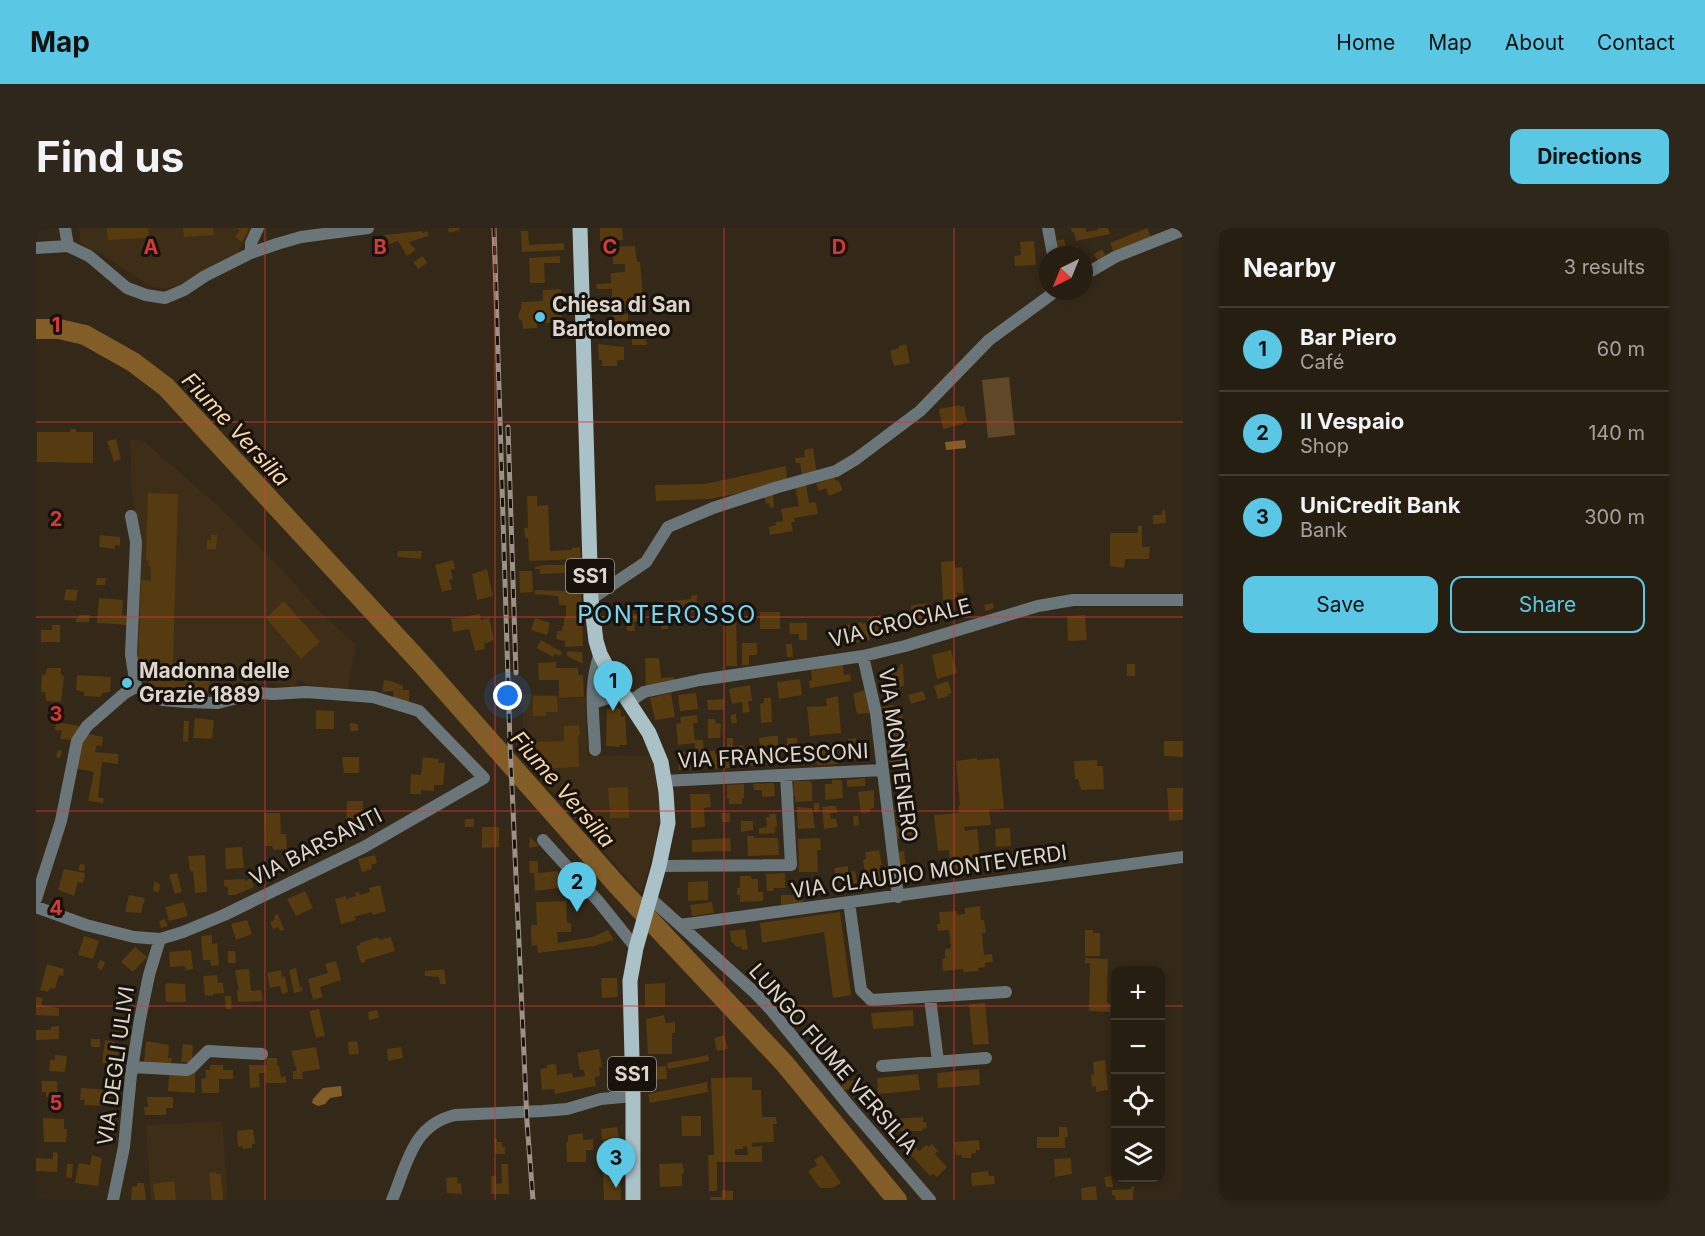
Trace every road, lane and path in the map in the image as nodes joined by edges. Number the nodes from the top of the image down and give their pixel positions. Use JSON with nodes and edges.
{"nodes":[{"id":1,"x":65,"y":228,"type":"edge"},
{"id":2,"x":258,"y":228,"type":"edge"},
{"id":3,"x":368,"y":228,"type":"edge"},
{"id":4,"x":579,"y":228,"type":"edge"},
{"id":5,"x":1048,"y":228,"type":"edge"},
{"id":6,"x":1183,"y":230,"type":"edge"},
{"id":7,"x":68,"y":246,"type":"junction"},
{"id":8,"x":1051,"y":246,"type":"edge"},
{"id":9,"x":36,"y":248,"type":"edge"},
{"id":10,"x":251,"y":253,"type":"junction"},
{"id":11,"x":1093,"y":270,"type":"edge"},
{"id":12,"x":1044,"y":300,"type":"edge"},
{"id":13,"x":131,"y":516,"type":"dead end"},
{"id":14,"x":591,"y":599,"type":"junction"},
{"id":15,"x":1183,"y":600,"type":"edge"},
{"id":16,"x":600,"y":654,"type":"junction"},
{"id":17,"x":863,"y":656,"type":"junction"},
{"id":18,"x":136,"y":687,"type":"junction"},
{"id":19,"x":626,"y":698,"type":"junction"},
{"id":20,"x":593,"y":703,"type":"junction"},
{"id":21,"x":595,"y":750,"type":"dead end"},
{"id":22,"x":883,"y":771,"type":"junction"},
{"id":23,"x":786,"y":775,"type":"junction"},
{"id":24,"x":664,"y":781,"type":"junction"},
{"id":25,"x":543,"y":840,"type":"dead end"},
{"id":26,"x":1183,"y":857,"type":"edge"},
{"id":27,"x":659,"y":866,"type":"junction"},
{"id":28,"x":898,"y":897,"type":"junction"},
{"id":29,"x":36,"y":899,"type":"edge"},
{"id":30,"x":649,"y":901,"type":"junction"},
{"id":31,"x":849,"y":902,"type":"junction"},
{"id":32,"x":36,"y":907,"type":"edge"},
{"id":33,"x":680,"y":926,"type":"junction"},
{"id":34,"x":160,"y":939,"type":"junction"},
{"id":35,"x":636,"y":948,"type":"junction"},
{"id":36,"x":1006,"y":992,"type":"dead end"},
{"id":37,"x":930,"y":998,"type":"junction"},
{"id":38,"x":262,"y":1054,"type":"dead end"},
{"id":39,"x":986,"y":1058,"type":"dead end"},
{"id":40,"x":938,"y":1061,"type":"junction"},
{"id":41,"x":882,"y":1066,"type":"dead end"},
{"id":42,"x":132,"y":1067,"type":"junction"},
{"id":43,"x":633,"y":1096,"type":"junction"},
{"id":44,"x":113,"y":1200,"type":"edge"},
{"id":45,"x":392,"y":1200,"type":"edge"},
{"id":46,"x":633,"y":1200,"type":"edge"},
{"id":47,"x":930,"y":1200,"type":"edge"}],
"edges":[{"from":1,"to":7,"type":"street"},
{"from":2,"to":10,"type":"street"},
{"from":3,"to":10,"type":"street"},
{"from":4,"to":14,"type":"main road","number":"SS1"},
{"from":5,"to":8,"type":"street"},
{"from":6,"to":11,"type":"street"},
{"from":7,"to":9,"type":"street"},
{"from":7,"to":10,"type":"street"},
{"from":12,"to":14,"type":"street"},
{"from":13,"to":18,"type":"street"},
{"from":14,"to":16,"type":"main road","number":"SS1"},
{"from":15,"to":17,"type":"street","name":"VIA CROCIALE"},
{"from":16,"to":19,"type":"main road","number":"SS1"},
{"from":16,"to":20,"type":"street"},
{"from":17,"to":19,"type":"street","name":"VIA CROCIALE"},
{"from":17,"to":22,"type":"street","name":"VIA MONTENERO"},
{"from":18,"to":29,"type":"street"},
{"from":18,"to":34,"type":"street","name":"VIA BARSANTI"},
{"from":19,"to":20,"type":"street","name":"VIA CROCIALE"},
{"from":19,"to":24,"type":"main road","number":"SS1"},
{"from":20,"to":21,"type":"street"},
{"from":22,"to":23,"type":"street","name":"VIA FRANCESCONI"},
{"from":22,"to":28,"type":"street","name":"VIA MONTENERO"},
{"from":23,"to":24,"type":"street","name":"VIA FRANCESCONI"},
{"from":23,"to":27,"type":"street"},
{"from":24,"to":27,"type":"main road","number":"SS1"},
{"from":25,"to":35,"type":"street"},
{"from":26,"to":28,"type":"street","name":"VIA CLAUDIO MONTEVERDI"},
{"from":27,"to":30,"type":"main road","number":"SS1"},
{"from":28,"to":31,"type":"street","name":"VIA CLAUDIO MONTEVERDI"},
{"from":30,"to":33,"type":"street","name":"LUNGO FIUME VERSILIA"},
{"from":30,"to":35,"type":"main road","number":"SS1"},
{"from":31,"to":33,"type":"street","name":"VIA CLAUDIO MONTEVERDI"},
{"from":31,"to":37,"type":"street"},
{"from":32,"to":34,"type":"street"},
{"from":33,"to":47,"type":"street","name":"LUNGO FIUME VERSILIA"},
{"from":34,"to":42,"type":"street","name":"VIA DEGLI ULIVI"},
{"from":35,"to":43,"type":"main road","number":"SS1"},
{"from":36,"to":37,"type":"street"},
{"from":37,"to":40,"type":"street"},
{"from":38,"to":42,"type":"street"},
{"from":39,"to":40,"type":"street"},
{"from":40,"to":41,"type":"street"},
{"from":42,"to":44,"type":"street","name":"VIA DEGLI ULIVI"},
{"from":43,"to":45,"type":"street"},
{"from":43,"to":46,"type":"main road","number":"SS1"}]}
